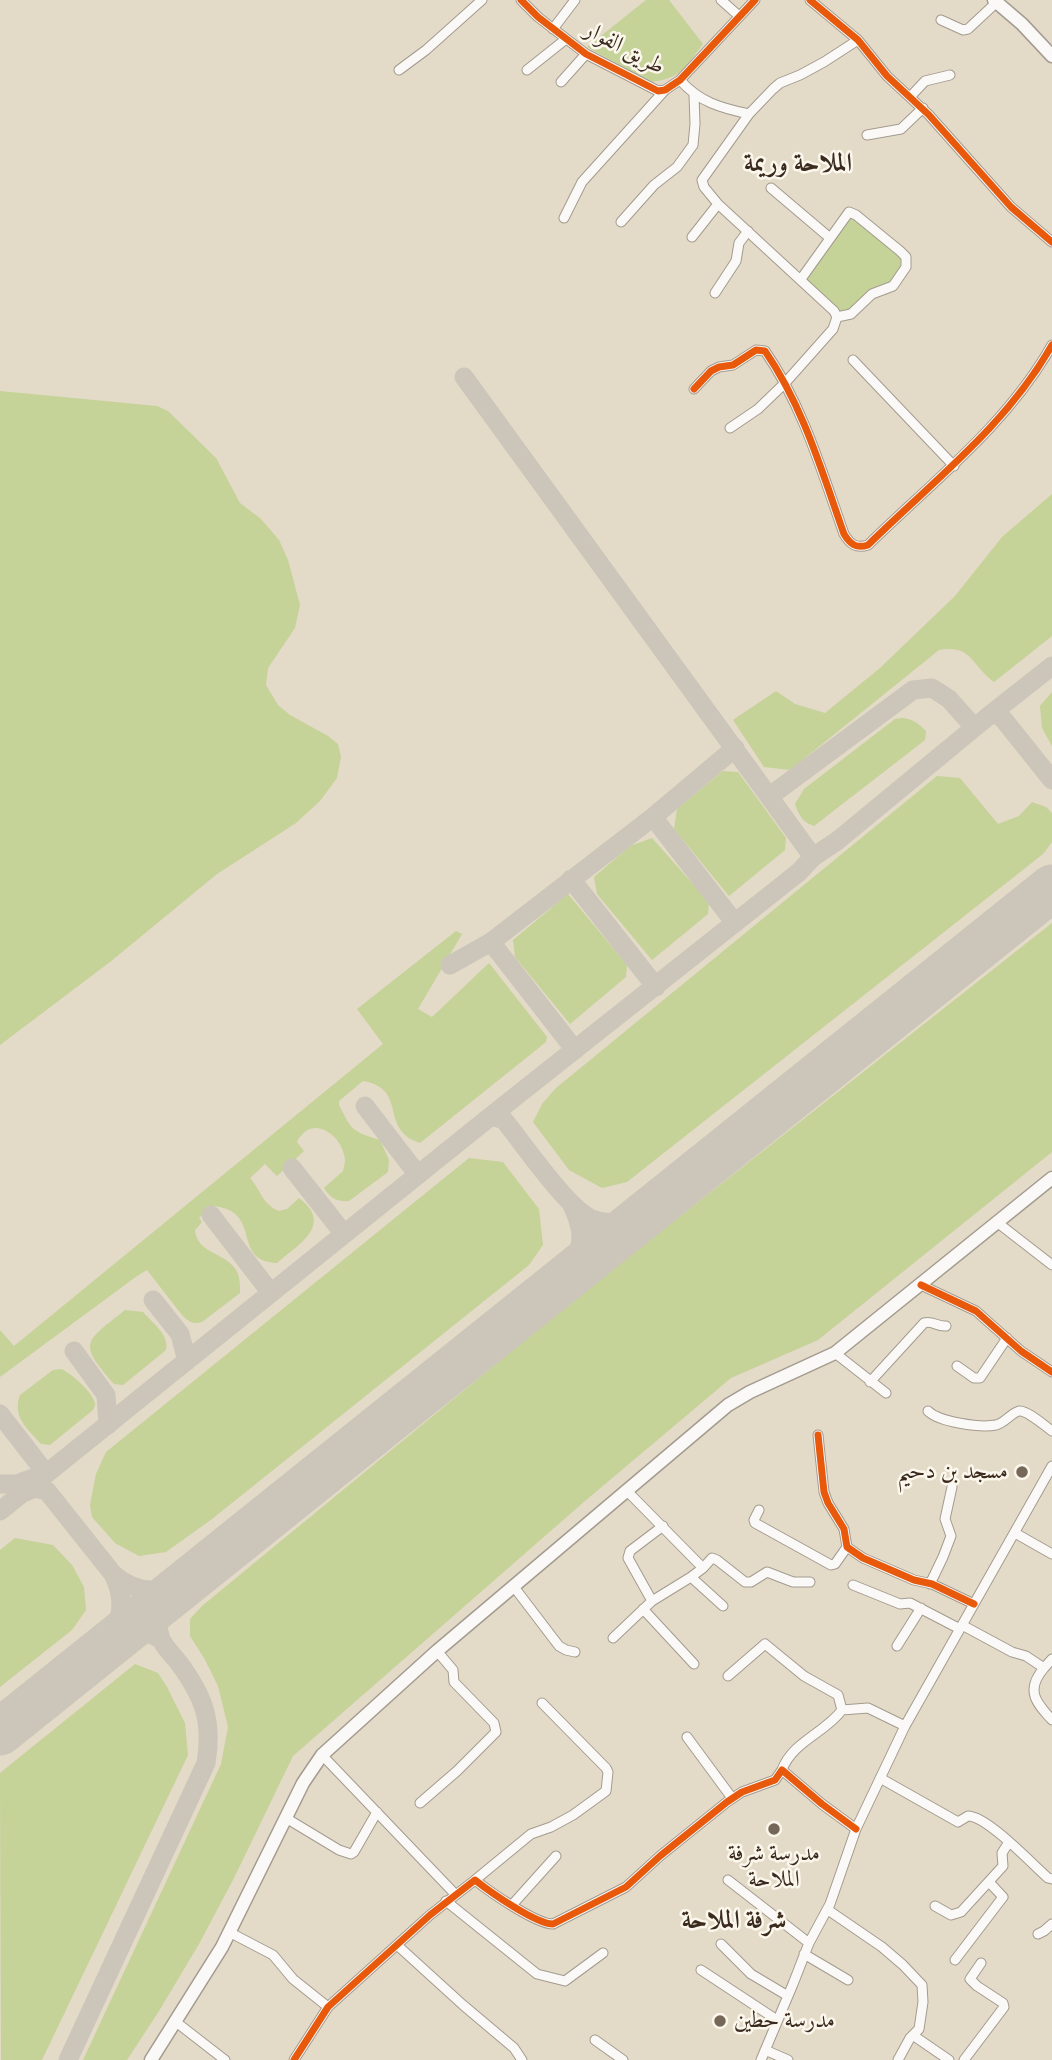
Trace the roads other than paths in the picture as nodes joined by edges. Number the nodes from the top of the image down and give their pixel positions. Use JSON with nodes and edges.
{"nodes":[{"id":1,"x":482,"y":0,"type":"edge"},
{"id":2,"x":521,"y":0,"type":"edge"},
{"id":3,"x":575,"y":0,"type":"edge"},
{"id":4,"x":721,"y":0,"type":"edge"},
{"id":5,"x":755,"y":0,"type":"edge"},
{"id":6,"x":810,"y":0,"type":"edge"},
{"id":7,"x":996,"y":1,"type":"edge"},
{"id":8,"x":739,"y":16,"type":"junction"},
{"id":9,"x":941,"y":20,"type":"dead end"},
{"id":10,"x":553,"y":29,"type":"junction"},
{"id":11,"x":566,"y":39,"type":"junction"},
{"id":12,"x":858,"y":40,"type":"junction"},
{"id":13,"x":586,"y":54,"type":"junction"},
{"id":14,"x":1052,"y":56,"type":"edge"},
{"id":15,"x":399,"y":70,"type":"dead end"},
{"id":16,"x":527,"y":70,"type":"dead end"},
{"id":17,"x":950,"y":75,"type":"dead end"},
{"id":18,"x":680,"y":80,"type":"junction"},
{"id":19,"x":561,"y":82,"type":"dead end"},
{"id":20,"x":665,"y":90,"type":"junction"},
{"id":21,"x":694,"y":95,"type":"junction"},
{"id":22,"x":910,"y":97,"type":"junction"},
{"id":23,"x":923,"y":108,"type":"junction"},
{"id":24,"x":749,"y":114,"type":"junction"},
{"id":25,"x":867,"y":135,"type":"dead end"},
{"id":26,"x":771,"y":188,"type":"dead end"},
{"id":27,"x":718,"y":204,"type":"junction"},
{"id":28,"x":564,"y":218,"type":"dead end"},
{"id":29,"x":621,"y":222,"type":"dead end"},
{"id":30,"x":748,"y":231,"type":"junction"},
{"id":31,"x":692,"y":237,"type":"dead end"},
{"id":32,"x":830,"y":238,"type":"junction"},
{"id":33,"x":1052,"y":242,"type":"edge"},
{"id":34,"x":801,"y":279,"type":"junction"},
{"id":35,"x":715,"y":293,"type":"dead end"},
{"id":36,"x":836,"y":317,"type":"junction"},
{"id":37,"x":1052,"y":345,"type":"edge"},
{"id":38,"x":853,"y":360,"type":"dead end"},
{"id":39,"x":785,"y":383,"type":"junction"},
{"id":40,"x":694,"y":390,"type":"dead end"},
{"id":41,"x":730,"y":428,"type":"dead end"},
{"id":42,"x":954,"y":466,"type":"junction"},
{"id":43,"x":1052,"y":1178,"type":"edge"},
{"id":44,"x":998,"y":1223,"type":"junction"},
{"id":45,"x":1052,"y":1265,"type":"edge"},
{"id":46,"x":921,"y":1285,"type":"junction"},
{"id":47,"x":946,"y":1326,"type":"dead end"},
{"id":48,"x":1007,"y":1338,"type":"junction"},
{"id":49,"x":835,"y":1353,"type":"junction"},
{"id":50,"x":957,"y":1366,"type":"dead end"},
{"id":51,"x":1052,"y":1371,"type":"edge"},
{"id":52,"x":870,"y":1382,"type":"junction"},
{"id":53,"x":886,"y":1393,"type":"dead end"},
{"id":54,"x":928,"y":1411,"type":"dead end"},
{"id":55,"x":1052,"y":1431,"type":"edge"},
{"id":56,"x":818,"y":1435,"type":"dead end"},
{"id":57,"x":1052,"y":1466,"type":"edge"},
{"id":58,"x":952,"y":1487,"type":"dead end"},
{"id":59,"x":627,"y":1491,"type":"junction"},
{"id":60,"x":759,"y":1510,"type":"dead end"},
{"id":61,"x":663,"y":1526,"type":"junction"},
{"id":62,"x":1015,"y":1533,"type":"junction"},
{"id":63,"x":847,"y":1547,"type":"junction"},
{"id":64,"x":1052,"y":1554,"type":"edge"},
{"id":65,"x":703,"y":1568,"type":"junction"},
{"id":66,"x":691,"y":1577,"type":"junction"},
{"id":67,"x":810,"y":1582,"type":"dead end"},
{"id":68,"x":930,"y":1584,"type":"junction"},
{"id":69,"x":853,"y":1585,"type":"dead end"},
{"id":70,"x":514,"y":1587,"type":"junction"},
{"id":71,"x":652,"y":1601,"type":"junction"},
{"id":72,"x":974,"y":1604,"type":"junction"},
{"id":73,"x":723,"y":1606,"type":"dead end"},
{"id":74,"x":921,"y":1608,"type":"junction"},
{"id":75,"x":643,"y":1609,"type":"junction"},
{"id":76,"x":961,"y":1627,"type":"junction"},
{"id":77,"x":613,"y":1638,"type":"dead end"},
{"id":78,"x":897,"y":1646,"type":"dead end"},
{"id":79,"x":437,"y":1651,"type":"junction"},
{"id":80,"x":575,"y":1652,"type":"dead end"},
{"id":81,"x":1052,"y":1659,"type":"edge"},
{"id":82,"x":694,"y":1664,"type":"dead end"},
{"id":83,"x":1044,"y":1668,"type":"junction"},
{"id":84,"x":727,"y":1676,"type":"dead end"},
{"id":85,"x":542,"y":1703,"type":"dead end"},
{"id":86,"x":842,"y":1710,"type":"junction"},
{"id":87,"x":1052,"y":1720,"type":"edge"},
{"id":88,"x":905,"y":1726,"type":"junction"},
{"id":89,"x":687,"y":1737,"type":"dead end"},
{"id":90,"x":322,"y":1755,"type":"junction"},
{"id":91,"x":782,"y":1770,"type":"junction"},
{"id":92,"x":880,"y":1779,"type":"junction"},
{"id":93,"x":733,"y":1798,"type":"junction"},
{"id":94,"x":420,"y":1803,"type":"dead end"},
{"id":95,"x":377,"y":1812,"type":"junction"},
{"id":96,"x":286,"y":1818,"type":"junction"},
{"id":97,"x":856,"y":1829,"type":"junction"},
{"id":98,"x":1009,"y":1842,"type":"junction"},
{"id":99,"x":556,"y":1856,"type":"dead end"},
{"id":100,"x":1052,"y":1879,"type":"edge"},
{"id":101,"x":475,"y":1880,"type":"junction"},
{"id":102,"x":728,"y":1880,"type":"dead end"},
{"id":103,"x":989,"y":1882,"type":"junction"},
{"id":104,"x":455,"y":1894,"type":"junction"},
{"id":105,"x":446,"y":1901,"type":"junction"},
{"id":106,"x":512,"y":1905,"type":"junction"},
{"id":107,"x":935,"y":1906,"type":"dead end"},
{"id":108,"x":828,"y":1910,"type":"junction"},
{"id":109,"x":1052,"y":1924,"type":"edge"},
{"id":110,"x":229,"y":1932,"type":"junction"},
{"id":111,"x":1038,"y":1934,"type":"dead end"},
{"id":112,"x":808,"y":1943,"type":"junction"},
{"id":113,"x":721,"y":1944,"type":"dead end"},
{"id":114,"x":397,"y":1945,"type":"junction"},
{"id":115,"x":603,"y":1953,"type":"dead end"},
{"id":116,"x":804,"y":1954,"type":"junction"},
{"id":117,"x":954,"y":1960,"type":"dead end"},
{"id":118,"x":981,"y":1963,"type":"dead end"},
{"id":119,"x":701,"y":1970,"type":"dead end"},
{"id":120,"x":848,"y":1980,"type":"dead end"},
{"id":121,"x":788,"y":1996,"type":"junction"},
{"id":122,"x":327,"y":2007,"type":"junction"},
{"id":123,"x":777,"y":2020,"type":"junction"},
{"id":124,"x":176,"y":2022,"type":"junction"},
{"id":125,"x":914,"y":2036,"type":"junction"},
{"id":126,"x":596,"y":2040,"type":"dead end"},
{"id":127,"x":763,"y":2055,"type":"edge"},
{"id":128,"x":151,"y":2060,"type":"edge"},
{"id":129,"x":225,"y":2060,"type":"edge"},
{"id":130,"x":294,"y":2060,"type":"edge"},
{"id":131,"x":522,"y":2060,"type":"edge"},
{"id":132,"x":623,"y":2060,"type":"edge"},
{"id":133,"x":788,"y":2060,"type":"edge"},
{"id":134,"x":898,"y":2060,"type":"edge"},
{"id":135,"x":949,"y":2060,"type":"edge"},
{"id":136,"x":964,"y":2060,"type":"edge"}],
"edges":[{"from":1,"to":15,"type":"street"},
{"from":2,"to":10,"type":"street","name":"طريق الفوار"},
{"from":3,"to":10,"type":"street"},
{"from":4,"to":8,"type":"street"},
{"from":5,"to":8,"type":"street","name":"طريق الفوار"},
{"from":6,"to":12,"type":"street"},
{"from":7,"to":9,"type":"street"},
{"from":7,"to":14,"type":"main road"},
{"from":8,"to":18,"type":"street","name":"طريق الفوار"},
{"from":10,"to":11,"type":"street","name":"طريق الفوار"},
{"from":11,"to":13,"type":"street","name":"طريق الفوار"},
{"from":11,"to":16,"type":"street"},
{"from":12,"to":22,"type":"street"},
{"from":12,"to":24,"type":"street"},
{"from":13,"to":19,"type":"street"},
{"from":13,"to":20,"type":"street","name":"طريق الفوار"},
{"from":17,"to":22,"type":"street"},
{"from":18,"to":20,"type":"street","name":"طريق الفوار"},
{"from":18,"to":21,"type":"street"},
{"from":20,"to":28,"type":"street"},
{"from":21,"to":24,"type":"street"},
{"from":21,"to":29,"type":"street"},
{"from":22,"to":23,"type":"street"},
{"from":23,"to":25,"type":"street"},
{"from":23,"to":33,"type":"street"},
{"from":24,"to":27,"type":"street"},
{"from":26,"to":32,"type":"street"},
{"from":27,"to":30,"type":"street"},
{"from":27,"to":31,"type":"street"},
{"from":30,"to":34,"type":"street"},
{"from":30,"to":35,"type":"street"},
{"from":32,"to":34,"type":"street"},
{"from":32,"to":36,"type":"street"},
{"from":34,"to":36,"type":"street"},
{"from":36,"to":39,"type":"street"},
{"from":37,"to":42,"type":"street"},
{"from":38,"to":42,"type":"street"},
{"from":39,"to":40,"type":"street"},
{"from":39,"to":41,"type":"street"},
{"from":39,"to":42,"type":"street"},
{"from":43,"to":44,"type":"main road"},
{"from":44,"to":45,"type":"street"},
{"from":44,"to":46,"type":"main road"},
{"from":46,"to":48,"type":"street"},
{"from":46,"to":49,"type":"main road"},
{"from":47,"to":52,"type":"street"},
{"from":48,"to":50,"type":"street"},
{"from":48,"to":51,"type":"street"},
{"from":49,"to":52,"type":"street"},
{"from":49,"to":59,"type":"main road"},
{"from":52,"to":53,"type":"street"},
{"from":54,"to":55,"type":"street"},
{"from":56,"to":63,"type":"street"},
{"from":57,"to":62,"type":"street"},
{"from":58,"to":68,"type":"street"},
{"from":59,"to":61,"type":"street"},
{"from":59,"to":70,"type":"main road"},
{"from":60,"to":63,"type":"street"},
{"from":61,"to":65,"type":"street"},
{"from":61,"to":71,"type":"street"},
{"from":62,"to":64,"type":"street"},
{"from":62,"to":72,"type":"street"},
{"from":63,"to":68,"type":"street"},
{"from":65,"to":66,"type":"street"},
{"from":65,"to":67,"type":"street"},
{"from":66,"to":71,"type":"street"},
{"from":66,"to":73,"type":"street"},
{"from":68,"to":72,"type":"street"},
{"from":69,"to":74,"type":"street"},
{"from":70,"to":79,"type":"main road"},
{"from":70,"to":80,"type":"street"},
{"from":71,"to":75,"type":"street"},
{"from":72,"to":76,"type":"street"},
{"from":74,"to":76,"type":"street"},
{"from":74,"to":78,"type":"street"},
{"from":75,"to":77,"type":"street"},
{"from":75,"to":82,"type":"street"},
{"from":76,"to":83,"type":"street"},
{"from":76,"to":88,"type":"street"},
{"from":79,"to":90,"type":"main road"},
{"from":79,"to":94,"type":"street"},
{"from":81,"to":83,"type":"street"},
{"from":83,"to":87,"type":"street"},
{"from":84,"to":86,"type":"street"},
{"from":85,"to":101,"type":"street"},
{"from":86,"to":88,"type":"street"},
{"from":86,"to":91,"type":"street"},
{"from":88,"to":92,"type":"street"},
{"from":89,"to":93,"type":"street"},
{"from":90,"to":95,"type":"street"},
{"from":90,"to":96,"type":"main road"},
{"from":91,"to":93,"type":"street"},
{"from":91,"to":97,"type":"street"},
{"from":92,"to":97,"type":"street"},
{"from":92,"to":98,"type":"street"},
{"from":93,"to":106,"type":"street"},
{"from":95,"to":96,"type":"street"},
{"from":95,"to":104,"type":"street"},
{"from":96,"to":110,"type":"main road"},
{"from":97,"to":108,"type":"street"},
{"from":98,"to":100,"type":"street"},
{"from":98,"to":103,"type":"street"},
{"from":99,"to":106,"type":"street"},
{"from":101,"to":104,"type":"street"},
{"from":101,"to":106,"type":"street"},
{"from":102,"to":112,"type":"street"},
{"from":103,"to":107,"type":"street"},
{"from":103,"to":117,"type":"street"},
{"from":104,"to":105,"type":"street"},
{"from":105,"to":114,"type":"street"},
{"from":105,"to":115,"type":"street"},
{"from":108,"to":112,"type":"street"},
{"from":108,"to":125,"type":"street"},
{"from":109,"to":111,"type":"street"},
{"from":110,"to":122,"type":"street"},
{"from":110,"to":124,"type":"main road"},
{"from":112,"to":116,"type":"street"},
{"from":113,"to":121,"type":"street"},
{"from":114,"to":122,"type":"street"},
{"from":114,"to":131,"type":"street"},
{"from":116,"to":120,"type":"street"},
{"from":116,"to":121,"type":"street"},
{"from":118,"to":136,"type":"street"},
{"from":119,"to":123,"type":"street"},
{"from":121,"to":123,"type":"street"},
{"from":122,"to":130,"type":"street"},
{"from":123,"to":127,"type":"street"},
{"from":124,"to":128,"type":"main road"},
{"from":124,"to":129,"type":"street"},
{"from":125,"to":134,"type":"street"},
{"from":125,"to":135,"type":"street"},
{"from":126,"to":132,"type":"street"},
{"from":127,"to":133,"type":"street"}]}
